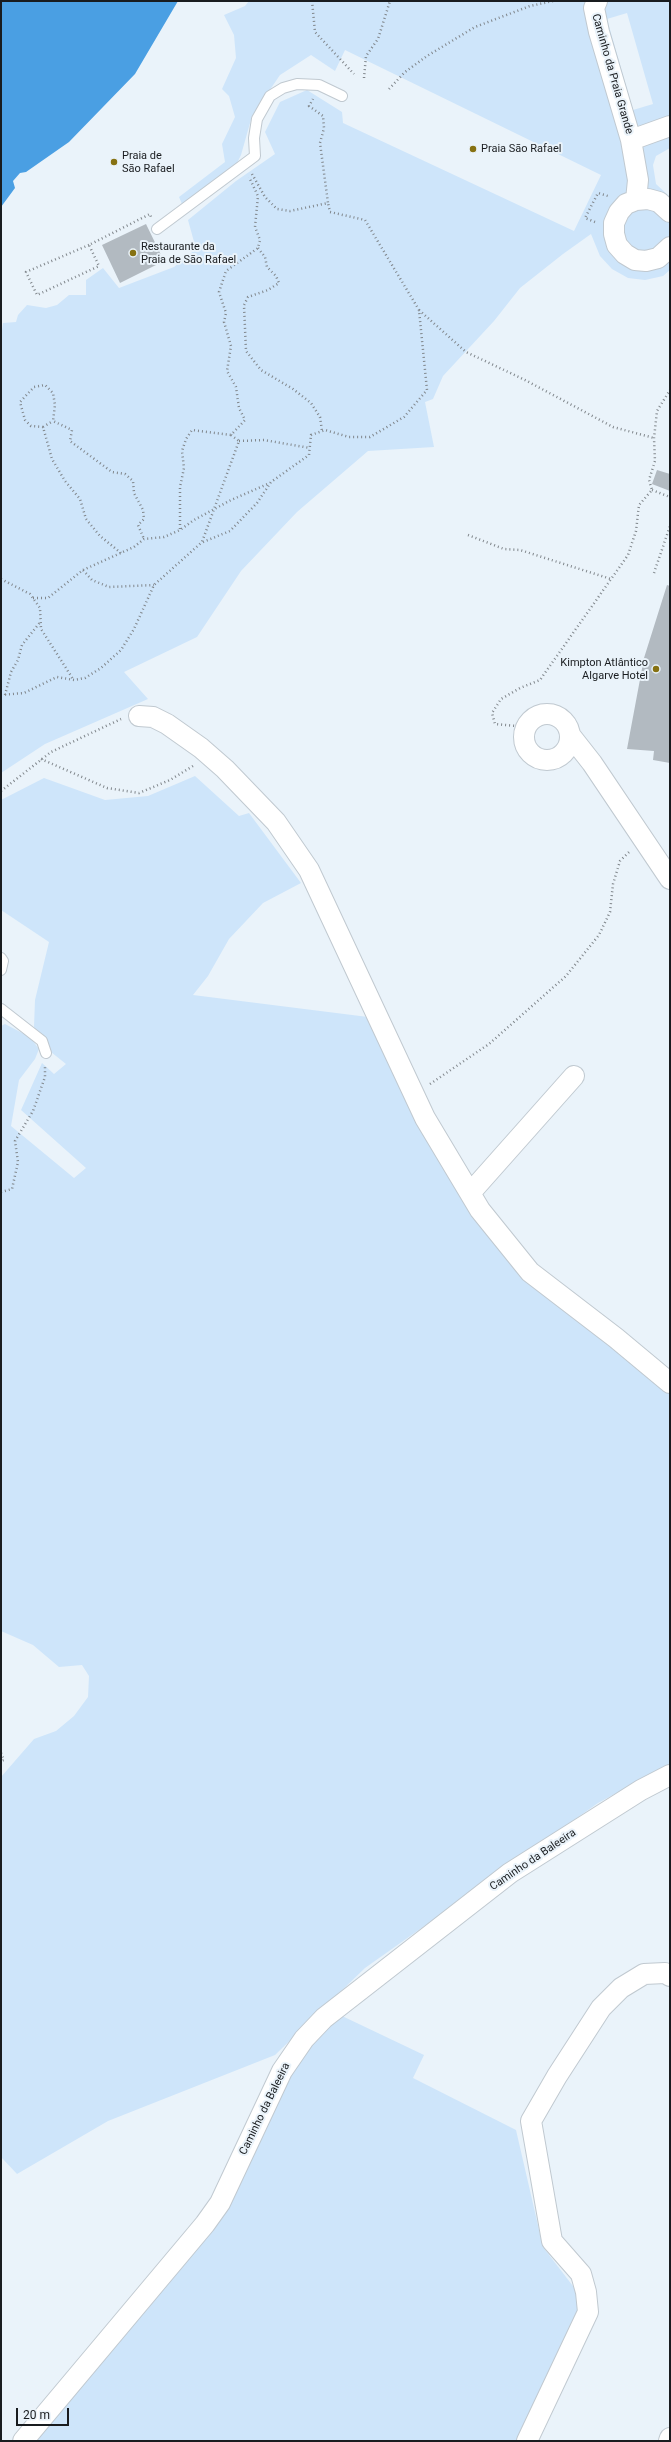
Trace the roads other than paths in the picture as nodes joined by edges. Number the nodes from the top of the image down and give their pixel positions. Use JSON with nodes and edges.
{"nodes":[{"id":1,"x":595,"y":5,"type":"edge"},
{"id":2,"x":342,"y":96,"type":"dead end"},
{"id":3,"x":670,"y":126,"type":"edge"},
{"id":4,"x":631,"y":140,"type":"junction"},
{"id":5,"x":636,"y":200,"type":"junction"},
{"id":6,"x":670,"y":212,"type":"edge"},
{"id":7,"x":157,"y":229,"type":"road end"},
{"id":8,"x":670,"y":247,"type":"edge"},
{"id":9,"x":139,"y":716,"type":"road end"},
{"id":10,"x":570,"y":735,"type":"junction"},
{"id":11,"x":670,"y":879,"type":"edge"},
{"id":12,"x":1,"y":958,"type":"edge"},
{"id":13,"x":1,"y":970,"type":"edge"},
{"id":14,"x":1,"y":1009,"type":"edge"},
{"id":15,"x":46,"y":1053,"type":"road end"},
{"id":16,"x":574,"y":1076,"type":"dead end"},
{"id":17,"x":471,"y":1192,"type":"junction"},
{"id":18,"x":670,"y":1383,"type":"edge"},
{"id":19,"x":670,"y":1775,"type":"edge"},
{"id":20,"x":670,"y":1976,"type":"edge"},
{"id":21,"x":670,"y":2438,"type":"edge"},
{"id":22,"x":23,"y":2441,"type":"edge"},
{"id":23,"x":527,"y":2441,"type":"edge"},
{"id":24,"x":668,"y":2441,"type":"edge"}],
"edges":[{"from":1,"to":4,"type":"street","name":"Caminho da Praia Grande"},
{"from":2,"to":7,"type":"lane"},
{"from":3,"to":4,"type":"street"},
{"from":4,"to":5,"type":"street","name":"Caminho da Praia Grande"},
{"from":5,"to":6,"type":"street"},
{"from":5,"to":8,"type":"street"},
{"from":9,"to":17,"type":"street"},
{"from":10,"to":10,"type":"street"},
{"from":10,"to":11,"type":"street"},
{"from":12,"to":13,"type":"lane"},
{"from":14,"to":15,"type":"lane"},
{"from":16,"to":17,"type":"street"},
{"from":17,"to":18,"type":"street"},
{"from":19,"to":22,"type":"street","name":"Caminho da Baleeira"},
{"from":20,"to":23,"type":"street"},
{"from":21,"to":24,"type":"street"}]}
